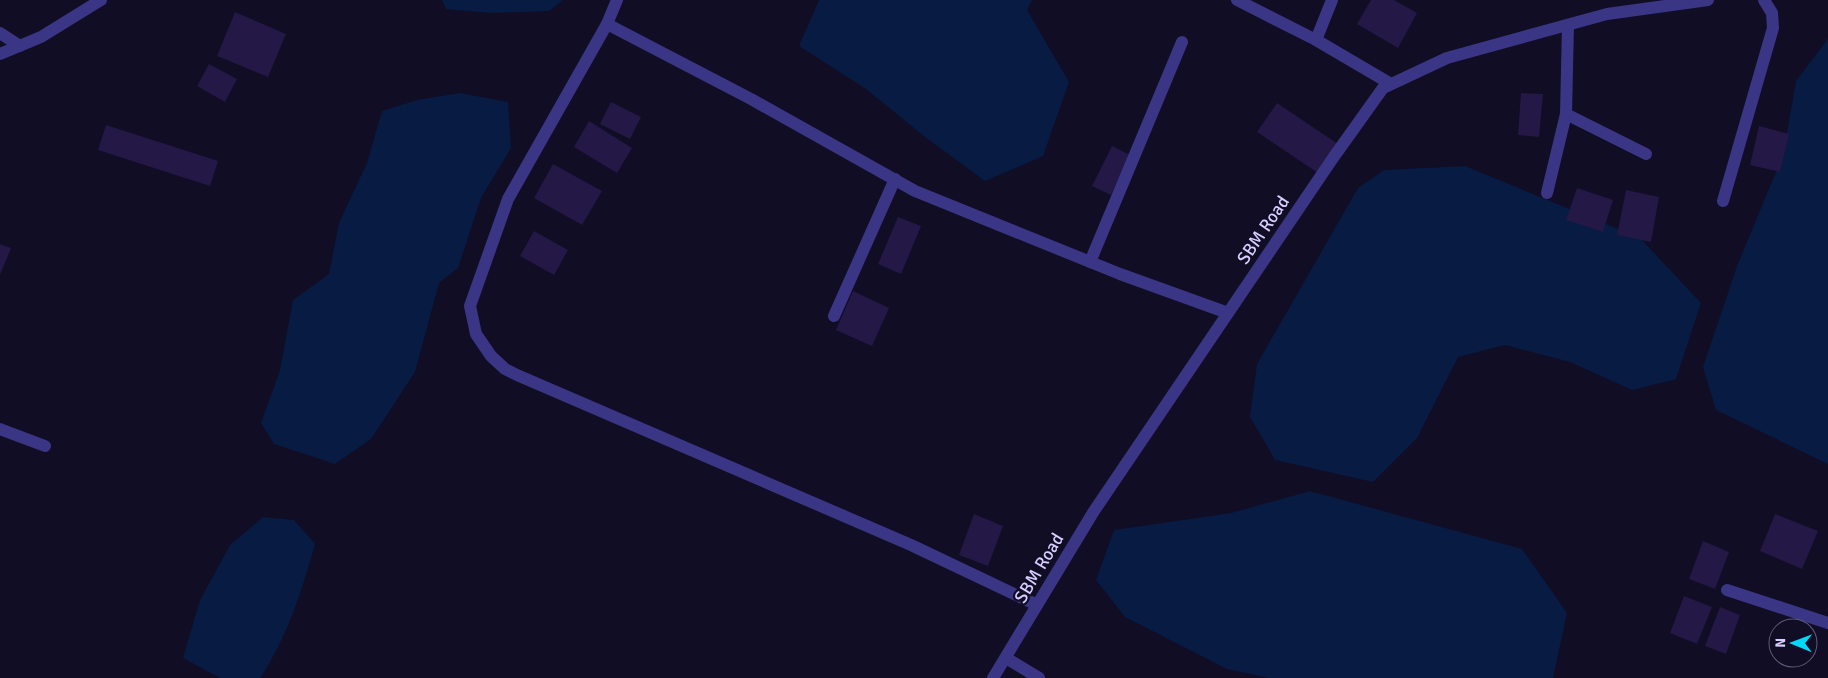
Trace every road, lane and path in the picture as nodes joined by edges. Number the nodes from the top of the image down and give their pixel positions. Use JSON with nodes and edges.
{"nodes":[{"id":1,"x":101,"y":0,"type":"edge"},
{"id":2,"x":617,"y":0,"type":"edge"},
{"id":3,"x":1237,"y":0,"type":"edge"},
{"id":4,"x":1332,"y":0,"type":"edge"},
{"id":5,"x":1708,"y":0,"type":"edge"},
{"id":6,"x":1764,"y":0,"type":"edge"},
{"id":7,"x":607,"y":24,"type":"junction"},
{"id":8,"x":1568,"y":25,"type":"junction"},
{"id":9,"x":0,"y":32,"type":"edge"},
{"id":10,"x":1316,"y":40,"type":"junction"},
{"id":11,"x":1182,"y":42,"type":"dead end"},
{"id":12,"x":20,"y":46,"type":"junction"},
{"id":13,"x":0,"y":54,"type":"edge"},
{"id":14,"x":1391,"y":84,"type":"junction"},
{"id":15,"x":1566,"y":114,"type":"junction"},
{"id":16,"x":1646,"y":154,"type":"dead end"},
{"id":17,"x":895,"y":179,"type":"junction"},
{"id":18,"x":1547,"y":193,"type":"dead end"},
{"id":19,"x":1723,"y":201,"type":"dead end"},
{"id":20,"x":1090,"y":262,"type":"junction"},
{"id":21,"x":1228,"y":313,"type":"junction"},
{"id":22,"x":834,"y":316,"type":"dead end"},
{"id":23,"x":0,"y":429,"type":"edge"},
{"id":24,"x":45,"y":446,"type":"dead end"},
{"id":25,"x":1727,"y":590,"type":"dead end"},
{"id":26,"x":1037,"y":605,"type":"junction"},
{"id":27,"x":1828,"y":623,"type":"edge"},
{"id":28,"x":1006,"y":658,"type":"junction"},
{"id":29,"x":994,"y":678,"type":"edge"},
{"id":30,"x":1039,"y":678,"type":"edge"}],
"edges":[{"from":1,"to":12,"type":"street"},
{"from":2,"to":7,"type":"street"},
{"from":3,"to":10,"type":"street"},
{"from":4,"to":10,"type":"street"},
{"from":5,"to":8,"type":"street","name":"SBM Road"},
{"from":6,"to":19,"type":"street"},
{"from":7,"to":17,"type":"street"},
{"from":7,"to":26,"type":"street"},
{"from":8,"to":14,"type":"street","name":"SBM Road"},
{"from":8,"to":15,"type":"street"},
{"from":9,"to":12,"type":"street"},
{"from":10,"to":14,"type":"street"},
{"from":11,"to":20,"type":"street"},
{"from":12,"to":13,"type":"street"},
{"from":14,"to":21,"type":"street","name":"SBM Road"},
{"from":15,"to":16,"type":"street"},
{"from":15,"to":18,"type":"street"},
{"from":17,"to":20,"type":"street"},
{"from":17,"to":22,"type":"street"},
{"from":20,"to":21,"type":"street"},
{"from":21,"to":26,"type":"street","name":"SBM Road"},
{"from":23,"to":24,"type":"street"},
{"from":25,"to":27,"type":"street"},
{"from":26,"to":28,"type":"street","name":"SBM Road"},
{"from":28,"to":29,"type":"street","name":"SBM Road"},
{"from":28,"to":30,"type":"street"}]}
